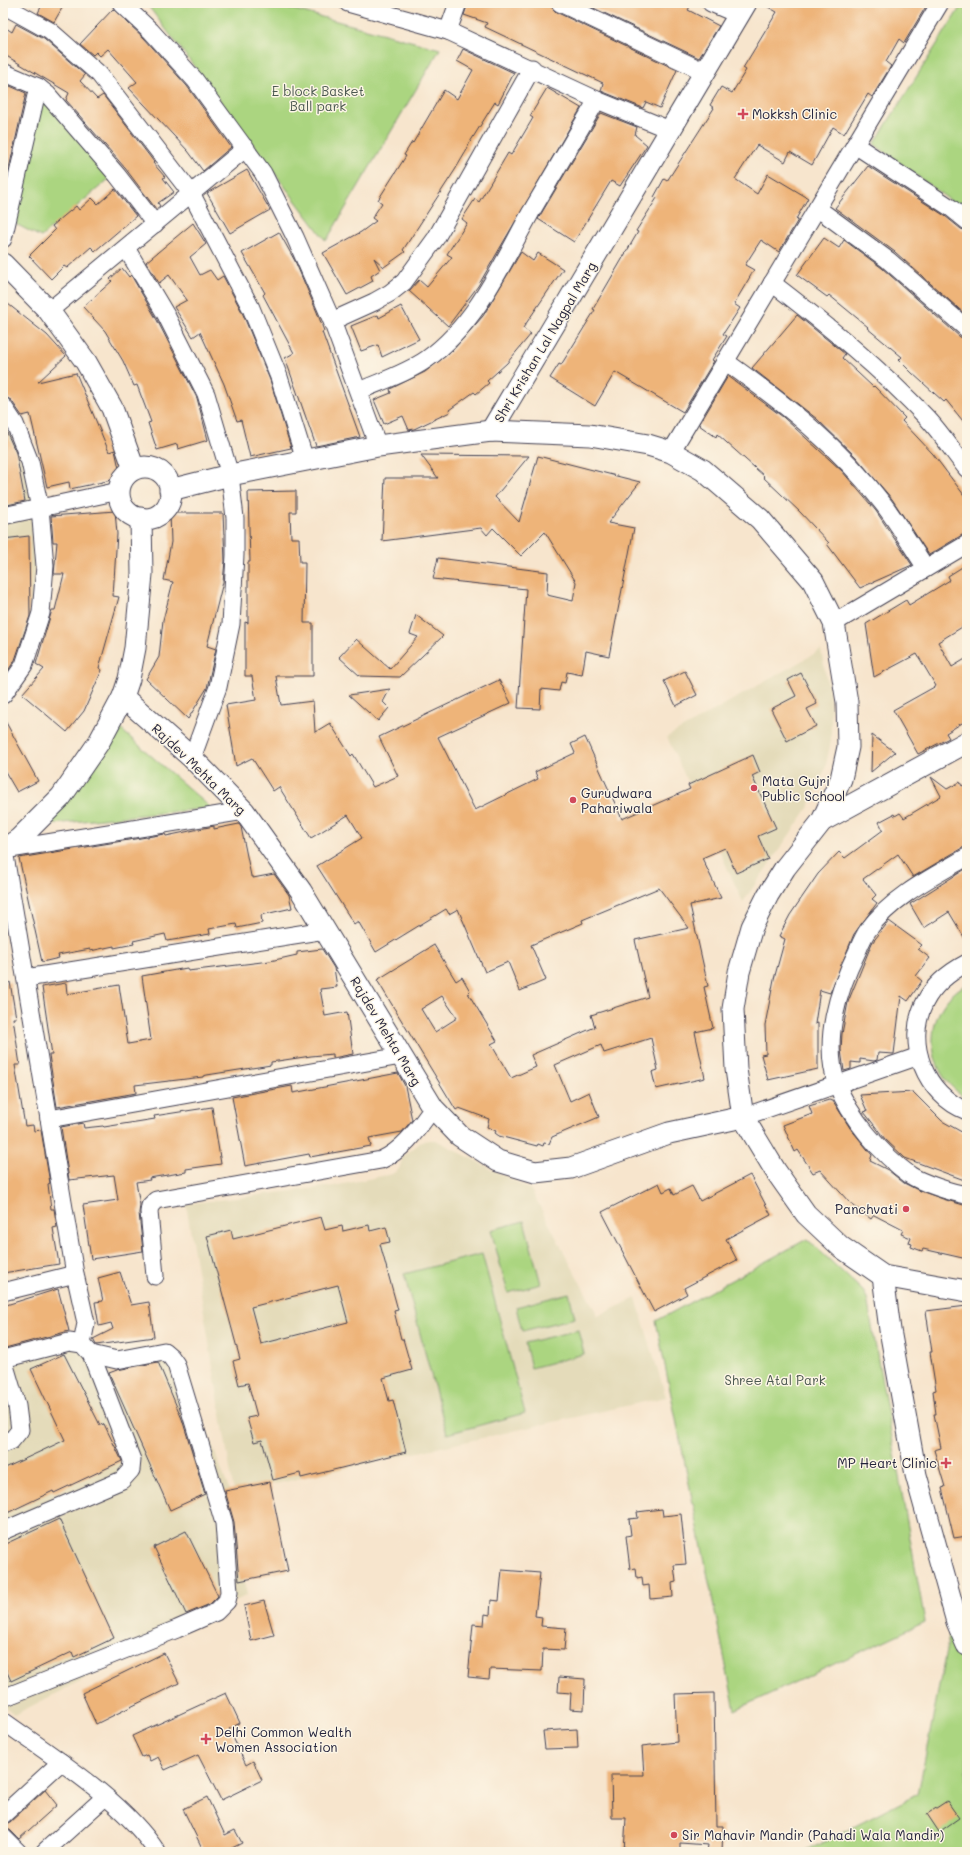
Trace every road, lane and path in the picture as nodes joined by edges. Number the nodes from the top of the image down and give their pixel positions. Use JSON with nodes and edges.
{"nodes":[{"id":1,"x":121,"y":3,"type":"edge"},
{"id":2,"x":348,"y":3,"type":"edge"},
{"id":3,"x":458,"y":3,"type":"edge"},
{"id":4,"x":560,"y":3,"type":"edge"},
{"id":5,"x":711,"y":3,"type":"edge"},
{"id":6,"x":940,"y":3,"type":"edge"},
{"id":7,"x":3,"y":5,"type":"edge"},
{"id":8,"x":742,"y":9,"type":"edge"},
{"id":9,"x":448,"y":31,"type":"junction"},
{"id":10,"x":532,"y":68,"type":"junction"},
{"id":11,"x":3,"y":72,"type":"edge"},
{"id":12,"x":705,"y":72,"type":"junction"},
{"id":13,"x":38,"y":87,"type":"junction"},
{"id":14,"x":597,"y":100,"type":"junction"},
{"id":15,"x":670,"y":130,"type":"junction"},
{"id":16,"x":855,"y":145,"type":"junction"},
{"id":17,"x":246,"y":148,"type":"junction"},
{"id":18,"x":191,"y":193,"type":"junction"},
{"id":19,"x":817,"y":208,"type":"junction"},
{"id":20,"x":967,"y":221,"type":"edge"},
{"id":21,"x":155,"y":224,"type":"junction"},
{"id":22,"x":3,"y":238,"type":"edge"},
{"id":23,"x":126,"y":248,"type":"junction"},
{"id":24,"x":3,"y":264,"type":"edge"},
{"id":25,"x":772,"y":284,"type":"junction"},
{"id":26,"x":50,"y":311,"type":"junction"},
{"id":27,"x":332,"y":321,"type":"junction"},
{"id":28,"x":967,"y":329,"type":"edge"},
{"id":29,"x":725,"y":361,"type":"junction"},
{"id":30,"x":359,"y":391,"type":"junction"},
{"id":31,"x":3,"y":406,"type":"edge"},
{"id":32,"x":491,"y":431,"type":"junction"},
{"id":33,"x":378,"y":446,"type":"junction"},
{"id":34,"x":671,"y":452,"type":"junction"},
{"id":35,"x":305,"y":460,"type":"junction"},
{"id":36,"x":134,"y":469,"type":"junction"},
{"id":37,"x":967,"y":469,"type":"edge"},
{"id":38,"x":230,"y":475,"type":"junction"},
{"id":39,"x":170,"y":490,"type":"junction"},
{"id":40,"x":119,"y":491,"type":"junction"},
{"id":41,"x":40,"y":508,"type":"junction"},
{"id":42,"x":3,"y":516,"type":"edge"},
{"id":43,"x":141,"y":518,"type":"junction"},
{"id":44,"x":967,"y":544,"type":"edge"},
{"id":45,"x":926,"y":568,"type":"junction"},
{"id":46,"x":834,"y":623,"type":"junction"},
{"id":47,"x":3,"y":695,"type":"edge"},
{"id":48,"x":123,"y":697,"type":"junction"},
{"id":49,"x":967,"y":742,"type":"edge"},
{"id":50,"x":192,"y":758,"type":"junction"},
{"id":51,"x":244,"y":811,"type":"junction"},
{"id":52,"x":822,"y":821,"type":"junction"},
{"id":53,"x":4,"y":850,"type":"edge"},
{"id":54,"x":967,"y":857,"type":"edge"},
{"id":55,"x":324,"y":930,"type":"junction"},
{"id":56,"x":967,"y":963,"type":"edge"},
{"id":57,"x":26,"y":978,"type":"junction"},
{"id":58,"x":401,"y":1056,"type":"junction"},
{"id":59,"x":918,"y":1056,"type":"junction"},
{"id":60,"x":837,"y":1083,"type":"junction"},
{"id":61,"x":433,"y":1108,"type":"junction"},
{"id":62,"x":967,"y":1111,"type":"edge"},
{"id":63,"x":743,"y":1117,"type":"junction"},
{"id":64,"x":49,"y":1119,"type":"junction"},
{"id":65,"x":967,"y":1196,"type":"edge"},
{"id":66,"x":75,"y":1274,"type":"junction"},
{"id":67,"x":155,"y":1276,"type":"dead end"},
{"id":68,"x":884,"y":1276,"type":"junction"},
{"id":69,"x":967,"y":1291,"type":"edge"},
{"id":70,"x":3,"y":1292,"type":"edge"},
{"id":71,"x":86,"y":1349,"type":"junction"},
{"id":72,"x":3,"y":1359,"type":"edge"},
{"id":73,"x":3,"y":1444,"type":"edge"},
{"id":74,"x":3,"y":1531,"type":"edge"},
{"id":75,"x":967,"y":1645,"type":"edge"},
{"id":76,"x":4,"y":1693,"type":"edge"},
{"id":77,"x":3,"y":1722,"type":"edge"},
{"id":78,"x":60,"y":1762,"type":"junction"},
{"id":79,"x":105,"y":1797,"type":"junction"},
{"id":80,"x":3,"y":1815,"type":"edge"},
{"id":81,"x":3,"y":1837,"type":"edge"},
{"id":82,"x":18,"y":1852,"type":"edge"},
{"id":83,"x":44,"y":1852,"type":"edge"},
{"id":84,"x":157,"y":1852,"type":"edge"}],
"edges":[{"from":1,"to":17,"type":"street"},
{"from":2,"to":9,"type":"street"},
{"from":3,"to":9,"type":"street"},
{"from":4,"to":12,"type":"street"},
{"from":5,"to":8,"type":"street"},
{"from":6,"to":16,"type":"street"},
{"from":7,"to":18,"type":"street"},
{"from":8,"to":12,"type":"street","name":"Shri Krishan Lal Nagpal Marg"},
{"from":9,"to":10,"type":"street"},
{"from":10,"to":14,"type":"street"},
{"from":10,"to":27,"type":"street"},
{"from":11,"to":13,"type":"street"},
{"from":12,"to":15,"type":"street","name":"Shri Krishan Lal Nagpal Marg"},
{"from":13,"to":21,"type":"street"},
{"from":13,"to":22,"type":"street"},
{"from":14,"to":15,"type":"street"},
{"from":14,"to":30,"type":"street"},
{"from":15,"to":32,"type":"street","name":"Shri Krishan Lal Nagpal Marg"},
{"from":16,"to":19,"type":"street"},
{"from":16,"to":20,"type":"street"},
{"from":17,"to":18,"type":"street"},
{"from":17,"to":27,"type":"street"},
{"from":18,"to":21,"type":"street"},
{"from":18,"to":35,"type":"street"},
{"from":19,"to":25,"type":"street"},
{"from":19,"to":28,"type":"street"},
{"from":21,"to":23,"type":"street"},
{"from":23,"to":26,"type":"street"},
{"from":23,"to":38,"type":"street"},
{"from":24,"to":26,"type":"street"},
{"from":25,"to":29,"type":"street"},
{"from":25,"to":37,"type":"street"},
{"from":26,"to":36,"type":"street"},
{"from":27,"to":30,"type":"street"},
{"from":29,"to":34,"type":"street"},
{"from":29,"to":45,"type":"street"},
{"from":30,"to":33,"type":"street"},
{"from":31,"to":41,"type":"street"},
{"from":32,"to":33,"type":"street"},
{"from":32,"to":34,"type":"street","name":"Shri Krishan Lal Nagpal Marg"},
{"from":33,"to":35,"type":"street"},
{"from":34,"to":46,"type":"street","name":"Shri Krishan Lal Nagpal Marg"},
{"from":35,"to":38,"type":"street"},
{"from":36,"to":39,"type":"street"},
{"from":36,"to":40,"type":"street"},
{"from":38,"to":39,"type":"street"},
{"from":38,"to":50,"type":"street"},
{"from":39,"to":43,"type":"street"},
{"from":40,"to":41,"type":"street"},
{"from":40,"to":43,"type":"street"},
{"from":41,"to":42,"type":"street"},
{"from":41,"to":47,"type":"street"},
{"from":43,"to":48,"type":"street"},
{"from":44,"to":45,"type":"street"},
{"from":45,"to":46,"type":"street"},
{"from":46,"to":52,"type":"street","name":"Shri Krishan Lal Nagpal Marg"},
{"from":48,"to":50,"type":"street","name":"Rajdev Mehta Marg"},
{"from":48,"to":53,"type":"street"},
{"from":49,"to":52,"type":"street"},
{"from":50,"to":51,"type":"street","name":"Rajdev Mehta Marg"},
{"from":51,"to":53,"type":"street"},
{"from":51,"to":55,"type":"street","name":"Rajdev Mehta Marg"},
{"from":52,"to":63,"type":"street"},
{"from":53,"to":57,"type":"street"},
{"from":54,"to":60,"type":"street"},
{"from":55,"to":57,"type":"street"},
{"from":55,"to":58,"type":"street","name":"Rajdev Mehta Marg"},
{"from":56,"to":59,"type":"street"},
{"from":57,"to":64,"type":"street"},
{"from":58,"to":61,"type":"street","name":"Rajdev Mehta Marg"},
{"from":58,"to":64,"type":"street"},
{"from":59,"to":60,"type":"street"},
{"from":59,"to":62,"type":"street"},
{"from":60,"to":63,"type":"street"},
{"from":60,"to":65,"type":"street"},
{"from":61,"to":63,"type":"street","name":"Rajdev Mehta Marg"},
{"from":61,"to":67,"type":"street"},
{"from":63,"to":68,"type":"street"},
{"from":64,"to":66,"type":"street"},
{"from":66,"to":70,"type":"street"},
{"from":66,"to":71,"type":"street"},
{"from":68,"to":69,"type":"street"},
{"from":68,"to":75,"type":"street"},
{"from":71,"to":72,"type":"street"},
{"from":71,"to":74,"type":"street"},
{"from":71,"to":76,"type":"street"},
{"from":72,"to":73,"type":"street"},
{"from":77,"to":78,"type":"street"},
{"from":78,"to":79,"type":"street"},
{"from":78,"to":80,"type":"street"},
{"from":79,"to":83,"type":"street"},
{"from":79,"to":84,"type":"street"},
{"from":81,"to":82,"type":"street"}]}
